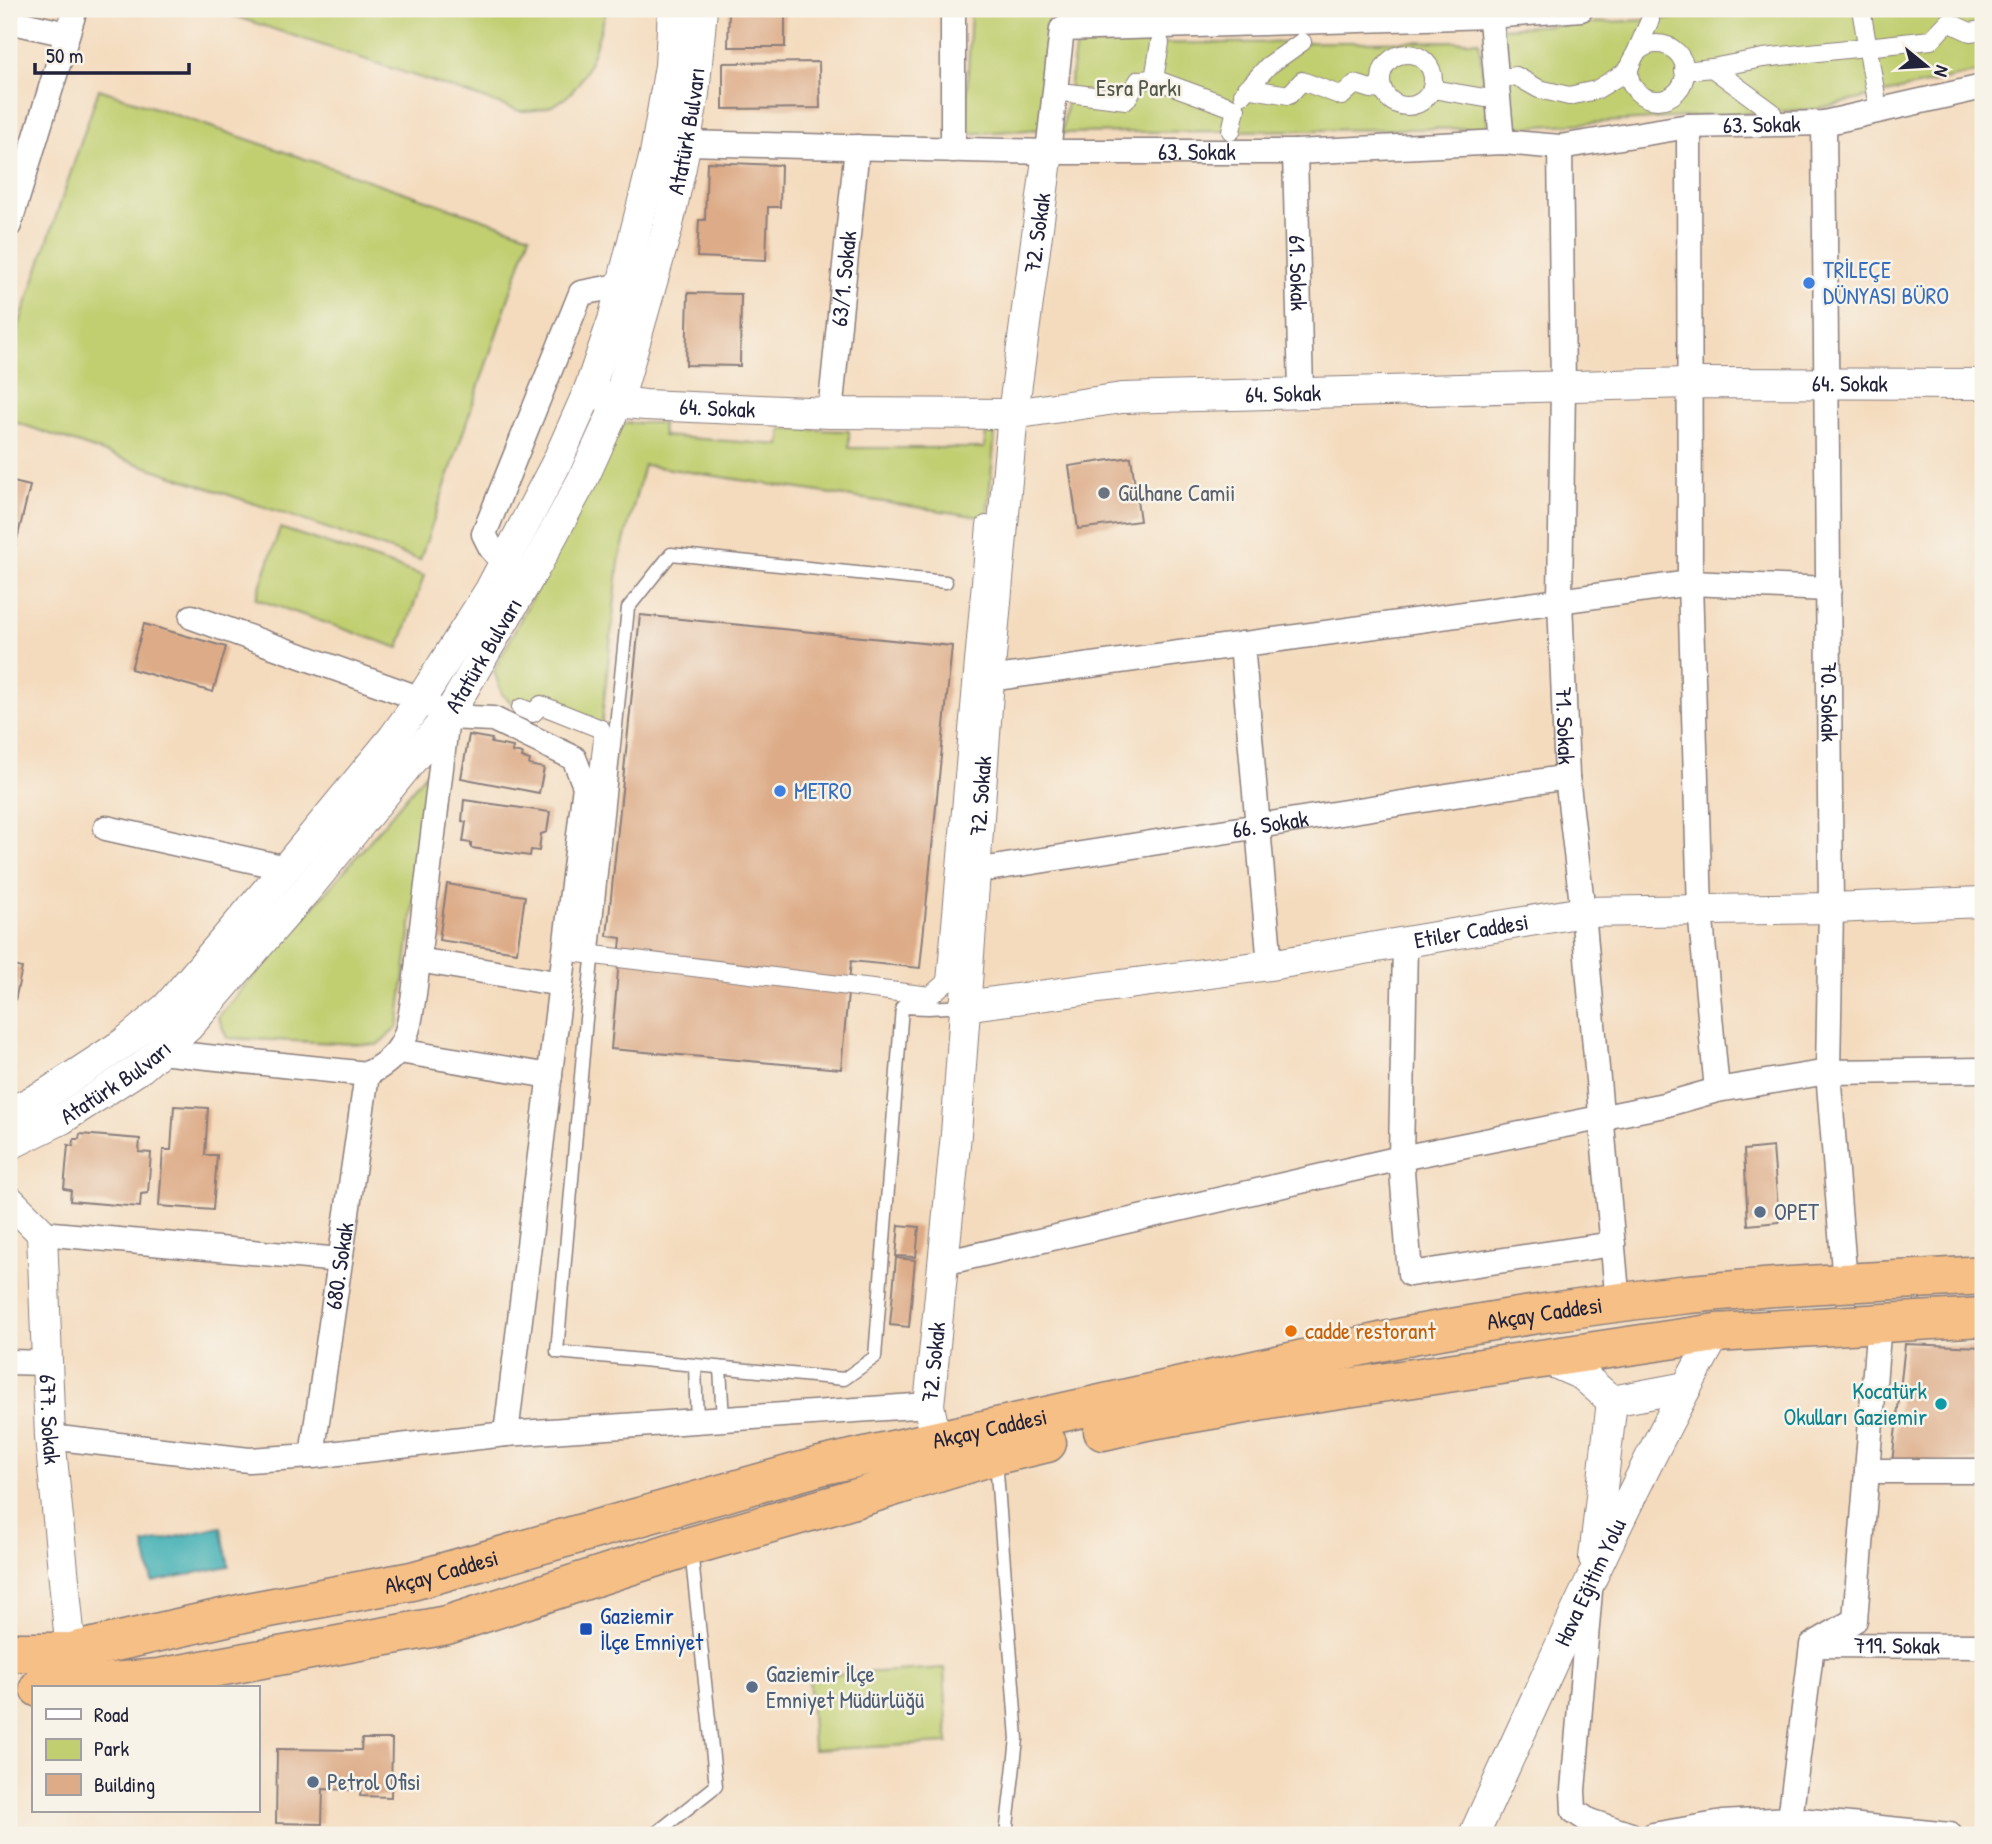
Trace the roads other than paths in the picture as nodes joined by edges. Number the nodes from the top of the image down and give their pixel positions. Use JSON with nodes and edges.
{"nodes":[{"id":1,"x":75,"y":9,"type":"edge"},
{"id":2,"x":673,"y":9,"type":"edge"},
{"id":3,"x":702,"y":9,"type":"edge"},
{"id":4,"x":953,"y":9,"type":"edge"},
{"id":5,"x":1581,"y":9,"type":"edge"},
{"id":6,"x":1861,"y":9,"type":"edge"},
{"id":7,"x":1490,"y":12,"type":"edge"},
{"id":8,"x":1365,"y":14,"type":"edge"},
{"id":9,"x":1650,"y":20,"type":"dead end"},
{"id":10,"x":9,"y":21,"type":"edge"},
{"id":11,"x":1983,"y":30,"type":"edge"},
{"id":12,"x":67,"y":34,"type":"junction"},
{"id":13,"x":1302,"y":42,"type":"dead end"},
{"id":14,"x":1160,"y":43,"type":"dead end"},
{"id":15,"x":1867,"y":47,"type":"junction"},
{"id":16,"x":1631,"y":64,"type":"junction"},
{"id":17,"x":1712,"y":68,"type":"junction"},
{"id":18,"x":1684,"y":71,"type":"junction"},
{"id":19,"x":1504,"y":78,"type":"dead end"},
{"id":20,"x":1154,"y":79,"type":"junction"},
{"id":21,"x":1246,"y":88,"type":"junction"},
{"id":22,"x":1983,"y":88,"type":"edge"},
{"id":23,"x":1432,"y":89,"type":"junction"},
{"id":24,"x":1383,"y":90,"type":"junction"},
{"id":25,"x":1069,"y":93,"type":"dead end"},
{"id":26,"x":1876,"y":96,"type":"dead end"},
{"id":27,"x":1485,"y":98,"type":"dead end"},
{"id":28,"x":1236,"y":109,"type":"junction"},
{"id":29,"x":1772,"y":112,"type":"dead end"},
{"id":30,"x":1824,"y":123,"type":"junction"},
{"id":31,"x":1689,"y":126,"type":"junction"},
{"id":32,"x":1231,"y":131,"type":"dead end"},
{"id":33,"x":1502,"y":142,"type":"junction"},
{"id":34,"x":686,"y":143,"type":"junction"},
{"id":35,"x":857,"y":147,"type":"junction"},
{"id":36,"x":1560,"y":148,"type":"junction"},
{"id":37,"x":953,"y":150,"type":"junction"},
{"id":38,"x":1048,"y":152,"type":"junction"},
{"id":39,"x":1295,"y":152,"type":"junction"},
{"id":40,"x":9,"y":225,"type":"edge"},
{"id":41,"x":623,"y":285,"type":"junction"},
{"id":42,"x":1690,"y":383,"type":"junction"},
{"id":43,"x":1827,"y":383,"type":"junction"},
{"id":44,"x":1983,"y":384,"type":"edge"},
{"id":45,"x":1563,"y":386,"type":"junction"},
{"id":46,"x":589,"y":390,"type":"junction"},
{"id":47,"x":1301,"y":393,"type":"junction"},
{"id":48,"x":618,"y":402,"type":"junction"},
{"id":49,"x":830,"y":413,"type":"junction"},
{"id":50,"x":1013,"y":414,"type":"junction"},
{"id":51,"x":986,"y":525,"type":"dead end"},
{"id":52,"x":505,"y":564,"type":"junction"},
{"id":53,"x":946,"y":582,"type":"dead end"},
{"id":54,"x":1690,"y":583,"type":"junction"},
{"id":55,"x":1829,"y":589,"type":"junction"},
{"id":56,"x":1560,"y":600,"type":"junction"},
{"id":57,"x":192,"y":617,"type":"dead end"},
{"id":58,"x":1242,"y":644,"type":"junction"},
{"id":59,"x":989,"y":679,"type":"junction"},
{"id":60,"x":421,"y":699,"type":"junction"},
{"id":61,"x":521,"y":708,"type":"dead end"},
{"id":62,"x":447,"y":717,"type":"junction"},
{"id":63,"x":1567,"y":777,"type":"junction"},
{"id":64,"x":1258,"y":825,"type":"junction"},
{"id":65,"x":106,"y":828,"type":"dead end"},
{"id":66,"x":286,"y":869,"type":"junction"},
{"id":67,"x":975,"y":871,"type":"junction"},
{"id":68,"x":1983,"y":902,"type":"edge"},
{"id":69,"x":1830,"y":908,"type":"junction"},
{"id":70,"x":1700,"y":910,"type":"junction"},
{"id":71,"x":1583,"y":912,"type":"junction"},
{"id":72,"x":1405,"y":943,"type":"junction"},
{"id":73,"x":593,"y":954,"type":"junction"},
{"id":74,"x":418,"y":960,"type":"junction"},
{"id":75,"x":1270,"y":965,"type":"junction"},
{"id":76,"x":561,"y":984,"type":"junction"},
{"id":77,"x":964,"y":1006,"type":"junction"},
{"id":78,"x":399,"y":1051,"type":"junction"},
{"id":79,"x":160,"y":1052,"type":"junction"},
{"id":80,"x":1983,"y":1070,"type":"edge"},
{"id":81,"x":1828,"y":1072,"type":"junction"},
{"id":82,"x":367,"y":1074,"type":"junction"},
{"id":83,"x":550,"y":1076,"type":"junction"},
{"id":84,"x":1717,"y":1090,"type":"junction"},
{"id":85,"x":9,"y":1113,"type":"edge"},
{"id":86,"x":1601,"y":1116,"type":"junction"},
{"id":87,"x":9,"y":1145,"type":"edge"},
{"id":88,"x":1401,"y":1158,"type":"junction"},
{"id":89,"x":9,"y":1200,"type":"edge"},
{"id":90,"x":42,"y":1233,"type":"junction"},
{"id":91,"x":1613,"y":1244,"type":"junction"},
{"id":92,"x":340,"y":1260,"type":"junction"},
{"id":93,"x":943,"y":1263,"type":"junction"},
{"id":94,"x":1983,"y":1275,"type":"edge"},
{"id":95,"x":1845,"y":1283,"type":"junction"},
{"id":96,"x":1618,"y":1304,"type":"junction"},
{"id":97,"x":1983,"y":1317,"type":"edge"},
{"id":98,"x":1880,"y":1322,"type":"junction"},
{"id":99,"x":1716,"y":1333,"type":"junction"},
{"id":100,"x":1545,"y":1359,"type":"junction"},
{"id":101,"x":9,"y":1362,"type":"edge"},
{"id":102,"x":46,"y":1363,"type":"junction"},
{"id":103,"x":695,"y":1366,"type":"junction"},
{"id":104,"x":720,"y":1368,"type":"junction"},
{"id":105,"x":1686,"y":1387,"type":"junction"},
{"id":106,"x":1612,"y":1401,"type":"junction"},
{"id":107,"x":723,"y":1420,"type":"junction"},
{"id":108,"x":697,"y":1422,"type":"junction"},
{"id":109,"x":932,"y":1423,"type":"junction"},
{"id":110,"x":506,"y":1434,"type":"junction"},
{"id":111,"x":50,"y":1437,"type":"junction"},
{"id":112,"x":996,"y":1455,"type":"junction"},
{"id":113,"x":312,"y":1456,"type":"junction"},
{"id":114,"x":1867,"y":1471,"type":"junction"},
{"id":115,"x":1983,"y":1471,"type":"edge"},
{"id":116,"x":691,"y":1546,"type":"junction"},
{"id":117,"x":1591,"y":1580,"type":"junction"},
{"id":118,"x":1812,"y":1645,"type":"junction"},
{"id":119,"x":1983,"y":1646,"type":"edge"},
{"id":120,"x":9,"y":1652,"type":"edge"},
{"id":121,"x":71,"y":1652,"type":"junction"},
{"id":122,"x":63,"y":1686,"type":"edge"},
{"id":123,"x":32,"y":1689,"type":"edge"},
{"id":124,"x":9,"y":1690,"type":"edge"},
{"id":125,"x":1789,"y":1827,"type":"edge"},
{"id":126,"x":1687,"y":1832,"type":"edge"},
{"id":127,"x":641,"y":1835,"type":"edge"},
{"id":128,"x":1006,"y":1835,"type":"edge"},
{"id":129,"x":1474,"y":1835,"type":"edge"},
{"id":130,"x":1631,"y":1835,"type":"edge"},
{"id":131,"x":1653,"y":1835,"type":"edge"},
{"id":132,"x":1950,"y":1835,"type":"edge"}],
"edges":[{"from":1,"to":12,"type":"street"},
{"from":2,"to":41,"type":"street","name":"Atatürk Bulvarı"},
{"from":3,"to":34,"type":"street","name":"Atatürk Bulvarı"},
{"from":4,"to":37,"type":"street"},
{"from":5,"to":7,"type":"street"},
{"from":6,"to":15,"type":"street"},
{"from":7,"to":8,"type":"street"},
{"from":7,"to":33,"type":"street"},
{"from":8,"to":38,"type":"street"},
{"from":9,"to":16,"type":"street"},
{"from":10,"to":12,"type":"street"},
{"from":11,"to":15,"type":"street"},
{"from":12,"to":40,"type":"street"},
{"from":13,"to":21,"type":"street"},
{"from":14,"to":20,"type":"street"},
{"from":15,"to":17,"type":"street"},
{"from":15,"to":26,"type":"street"},
{"from":16,"to":18,"type":"street"},
{"from":16,"to":18,"type":"street"},
{"from":16,"to":19,"type":"street"},
{"from":17,"to":18,"type":"street"},
{"from":17,"to":29,"type":"street"},
{"from":20,"to":25,"type":"street"},
{"from":20,"to":28,"type":"street"},
{"from":21,"to":24,"type":"street"},
{"from":21,"to":28,"type":"street"},
{"from":22,"to":30,"type":"street","name":"63. Sokak"},
{"from":23,"to":24,"type":"street"},
{"from":23,"to":24,"type":"street"},
{"from":23,"to":27,"type":"street"},
{"from":28,"to":32,"type":"street"},
{"from":30,"to":31,"type":"street","name":"63. Sokak"},
{"from":30,"to":43,"type":"street","name":"70. Sokak"},
{"from":31,"to":36,"type":"street","name":"63. Sokak"},
{"from":31,"to":42,"type":"street"},
{"from":33,"to":36,"type":"street","name":"63. Sokak"},
{"from":33,"to":39,"type":"street","name":"63. Sokak"},
{"from":34,"to":35,"type":"street","name":"63. Sokak"},
{"from":34,"to":48,"type":"street","name":"Atatürk Bulvarı"},
{"from":35,"to":37,"type":"street","name":"63. Sokak"},
{"from":35,"to":49,"type":"street","name":"63/1. Sokak"},
{"from":36,"to":45,"type":"street","name":"71. Sokak"},
{"from":37,"to":38,"type":"street","name":"63. Sokak"},
{"from":38,"to":39,"type":"street","name":"63. Sokak"},
{"from":38,"to":50,"type":"street","name":"72. Sokak"},
{"from":39,"to":47,"type":"street","name":"61. Sokak"},
{"from":41,"to":46,"type":"street","name":"Atatürk Bulvarı"},
{"from":41,"to":52,"type":"street"},
{"from":42,"to":43,"type":"street","name":"64. Sokak"},
{"from":42,"to":45,"type":"street","name":"64. Sokak"},
{"from":42,"to":54,"type":"street"},
{"from":43,"to":44,"type":"street","name":"64. Sokak"},
{"from":43,"to":55,"type":"street","name":"70. Sokak"},
{"from":45,"to":47,"type":"street","name":"64. Sokak"},
{"from":45,"to":56,"type":"street","name":"71. Sokak"},
{"from":46,"to":48,"type":"street","name":"64. Sokak"},
{"from":46,"to":52,"type":"street","name":"Atatürk Bulvarı"},
{"from":47,"to":50,"type":"street","name":"64. Sokak"},
{"from":48,"to":49,"type":"street","name":"64. Sokak"},
{"from":48,"to":62,"type":"street","name":"Atatürk Bulvarı"},
{"from":49,"to":50,"type":"street","name":"64. Sokak"},
{"from":50,"to":59,"type":"street","name":"72. Sokak"},
{"from":51,"to":73,"type":"street"},
{"from":52,"to":60,"type":"street","name":"Atatürk Bulvarı"},
{"from":53,"to":73,"type":"lane"},
{"from":54,"to":55,"type":"street"},
{"from":54,"to":56,"type":"street"},
{"from":54,"to":70,"type":"street"},
{"from":55,"to":69,"type":"street","name":"70. Sokak"},
{"from":56,"to":58,"type":"street"},
{"from":56,"to":63,"type":"street","name":"71. Sokak"},
{"from":57,"to":60,"type":"street"},
{"from":58,"to":59,"type":"street"},
{"from":58,"to":64,"type":"street"},
{"from":59,"to":67,"type":"street","name":"72. Sokak"},
{"from":60,"to":62,"type":"street"},
{"from":60,"to":66,"type":"street","name":"Atatürk Bulvarı"},
{"from":61,"to":73,"type":"street"},
{"from":62,"to":74,"type":"street"},
{"from":62,"to":76,"type":"street"},
{"from":62,"to":79,"type":"street","name":"Atatürk Bulvarı"},
{"from":63,"to":64,"type":"street","name":"66. Sokak"},
{"from":63,"to":71,"type":"street","name":"71. Sokak"},
{"from":64,"to":67,"type":"street","name":"66. Sokak"},
{"from":64,"to":75,"type":"street"},
{"from":65,"to":66,"type":"street"},
{"from":66,"to":85,"type":"street","name":"Atatürk Bulvarı"},
{"from":67,"to":77,"type":"street","name":"72. Sokak"},
{"from":68,"to":69,"type":"street","name":"Etiler Caddesi"},
{"from":69,"to":70,"type":"street","name":"Etiler Caddesi"},
{"from":69,"to":81,"type":"street","name":"70. Sokak"},
{"from":70,"to":71,"type":"street","name":"Etiler Caddesi"},
{"from":70,"to":84,"type":"street"},
{"from":71,"to":72,"type":"street","name":"Etiler Caddesi"},
{"from":71,"to":86,"type":"street","name":"71. Sokak"},
{"from":72,"to":75,"type":"street","name":"Etiler Caddesi"},
{"from":72,"to":88,"type":"street"},
{"from":73,"to":103,"type":"lane"},
{"from":74,"to":76,"type":"street"},
{"from":74,"to":78,"type":"street"},
{"from":75,"to":77,"type":"street","name":"Etiler Caddesi"},
{"from":76,"to":83,"type":"street"},
{"from":77,"to":93,"type":"street","name":"72. Sokak"},
{"from":77,"to":104,"type":"lane"},
{"from":78,"to":82,"type":"street"},
{"from":78,"to":83,"type":"street"},
{"from":79,"to":82,"type":"street"},
{"from":79,"to":87,"type":"street","name":"Atatürk Bulvarı"},
{"from":80,"to":81,"type":"street"},
{"from":81,"to":84,"type":"street"},
{"from":81,"to":95,"type":"street","name":"70. Sokak"},
{"from":82,"to":92,"type":"street","name":"680. Sokak"},
{"from":83,"to":110,"type":"street"},
{"from":84,"to":86,"type":"street"},
{"from":86,"to":88,"type":"street"},
{"from":86,"to":91,"type":"street","name":"71. Sokak"},
{"from":88,"to":91,"type":"street"},
{"from":88,"to":93,"type":"street"},
{"from":89,"to":90,"type":"street"},
{"from":90,"to":92,"type":"street"},
{"from":90,"to":102,"type":"street","name":"677. Sokak"},
{"from":91,"to":96,"type":"street","name":"71. Sokak"},
{"from":92,"to":113,"type":"street","name":"680. Sokak"},
{"from":93,"to":109,"type":"street","name":"72. Sokak"},
{"from":94,"to":95,"type":"highway","name":"Akçay Caddesi"},
{"from":95,"to":96,"type":"highway","name":"Akçay Caddesi"},
{"from":96,"to":109,"type":"highway","name":"Akçay Caddesi"},
{"from":97,"to":98,"type":"highway","name":"Akçay Caddesi"},
{"from":98,"to":99,"type":"highway","name":"Akçay Caddesi"},
{"from":98,"to":114,"type":"street"},
{"from":99,"to":100,"type":"highway","name":"Akçay Caddesi"},
{"from":99,"to":105,"type":"street","name":"Hava Eğitim Yolu"},
{"from":100,"to":106,"type":"street"},
{"from":100,"to":112,"type":"highway","name":"Akçay Caddesi"},
{"from":101,"to":102,"type":"street"},
{"from":102,"to":111,"type":"street","name":"677. Sokak"},
{"from":103,"to":104,"type":"lane"},
{"from":103,"to":108,"type":"lane"},
{"from":104,"to":107,"type":"lane"},
{"from":105,"to":106,"type":"street"},
{"from":105,"to":117,"type":"street","name":"Hava Eğitim Yolu"},
{"from":106,"to":117,"type":"street"},
{"from":107,"to":108,"type":"street"},
{"from":107,"to":109,"type":"street"},
{"from":108,"to":110,"type":"street"},
{"from":109,"to":121,"type":"highway","name":"Akçay Caddesi"},
{"from":110,"to":113,"type":"street"},
{"from":111,"to":113,"type":"street"},
{"from":111,"to":121,"type":"street","name":"677. Sokak"},
{"from":112,"to":116,"type":"highway","name":"Akçay Caddesi"},
{"from":112,"to":128,"type":"lane"},
{"from":114,"to":115,"type":"street"},
{"from":114,"to":118,"type":"street"},
{"from":116,"to":122,"type":"highway","name":"Akçay Caddesi"},
{"from":116,"to":127,"type":"lane"},
{"from":117,"to":129,"type":"street","name":"Hava Eğitim Yolu"},
{"from":117,"to":130,"type":"street"},
{"from":118,"to":119,"type":"street","name":"719. Sokak"},
{"from":118,"to":125,"type":"street"},
{"from":120,"to":121,"type":"highway","name":"Akçay Caddesi"},
{"from":123,"to":124,"type":"highway"},
{"from":125,"to":126,"type":"street"},
{"from":125,"to":132,"type":"street"},
{"from":126,"to":131,"type":"street"}]}
